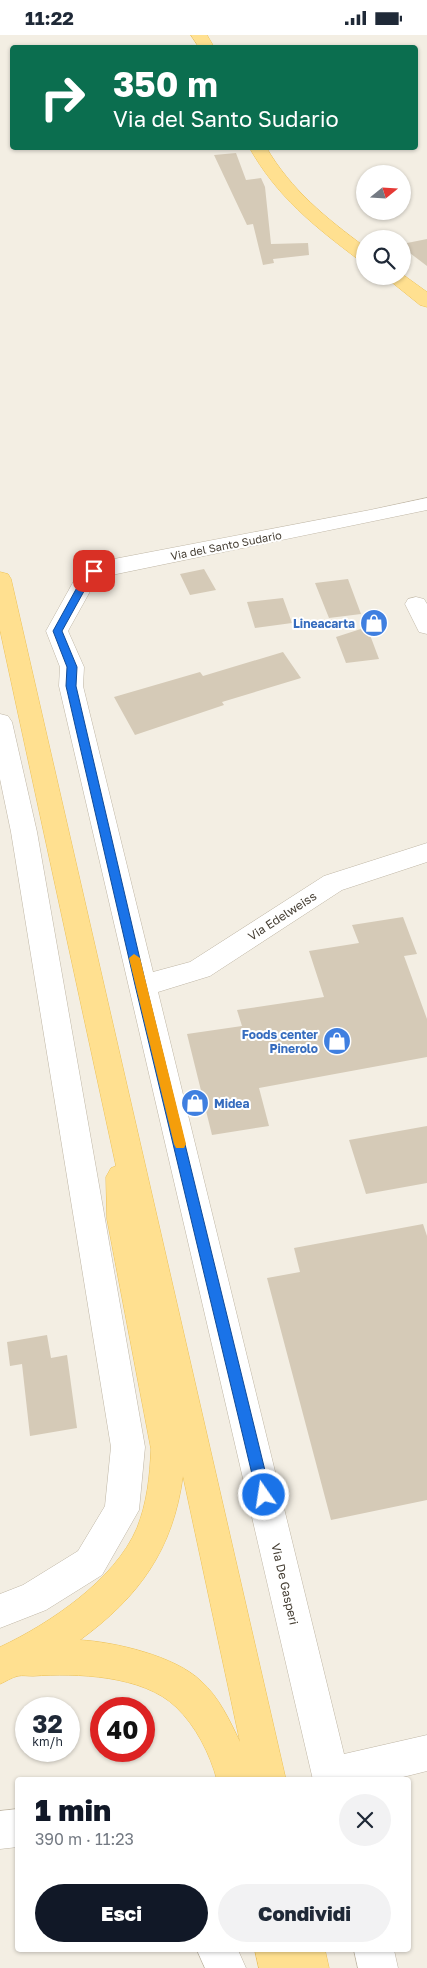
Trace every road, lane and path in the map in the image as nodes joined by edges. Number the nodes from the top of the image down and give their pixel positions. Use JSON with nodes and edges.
{"nodes":[{"id":1,"x":259,"y":150,"type":"edge"},
{"id":2,"x":356,"y":250,"type":"edge"},
{"id":3,"x":405,"y":285,"type":"edge"},
{"id":4,"x":427,"y":301,"type":"edge"},
{"id":5,"x":427,"y":504,"type":"edge"},
{"id":6,"x":0,"y":579,"type":"edge"},
{"id":7,"x":416,"y":604,"type":"dead end"},
{"id":8,"x":427,"y":627,"type":"edge"},
{"id":9,"x":57,"y":631,"type":"joint"},
{"id":10,"x":0,"y":722,"type":"edge"},
{"id":11,"x":427,"y":852,"type":"edge"},
{"id":12,"x":141,"y":985,"type":"junction"},
{"id":13,"x":120,"y":1121,"type":"junction"},
{"id":14,"x":0,"y":1611,"type":"edge"},
{"id":15,"x":7,"y":1663,"type":"edge"},
{"id":16,"x":427,"y":1753,"type":"edge"},
{"id":17,"x":235,"y":1777,"type":"edge"},
{"id":18,"x":266,"y":1777,"type":"edge"},
{"id":19,"x":331,"y":1777,"type":"edge"},
{"id":20,"x":335,"y":1777,"type":"edge"},
{"id":21,"x":15,"y":1828,"type":"edge"},
{"id":22,"x":0,"y":1830,"type":"edge"},
{"id":23,"x":218,"y":1952,"type":"edge"},
{"id":24,"x":275,"y":1952,"type":"edge"},
{"id":25,"x":305,"y":1952,"type":"edge"},
{"id":26,"x":374,"y":1952,"type":"edge"},
{"id":27,"x":226,"y":1968,"type":"edge"},
{"id":28,"x":279,"y":1968,"type":"edge"},
{"id":29,"x":309,"y":1968,"type":"edge"},
{"id":30,"x":378,"y":1968,"type":"edge"}],
"edges":[{"from":1,"to":2,"type":"main road"},
{"from":3,"to":4,"type":"main road"},
{"from":5,"to":9,"type":"street","name":"Via del Santo Sudario"},
{"from":6,"to":13,"type":"main road"},
{"from":7,"to":8,"type":"street"},
{"from":9,"to":12,"type":"street","name":"Via De Gasperi"},
{"from":10,"to":14,"type":"street"},
{"from":11,"to":12,"type":"street","name":"Via Edelweiss"},
{"from":12,"to":19,"type":"street","name":"Via De Gasperi"},
{"from":13,"to":15,"type":"main road"},
{"from":13,"to":18,"type":"main road"},
{"from":15,"to":17,"type":"main road"},
{"from":16,"to":20,"type":"street"},
{"from":21,"to":22,"type":"street"},
{"from":23,"to":27,"type":"street"},
{"from":24,"to":28,"type":"main road"},
{"from":25,"to":29,"type":"main road"},
{"from":26,"to":30,"type":"street"}]}
